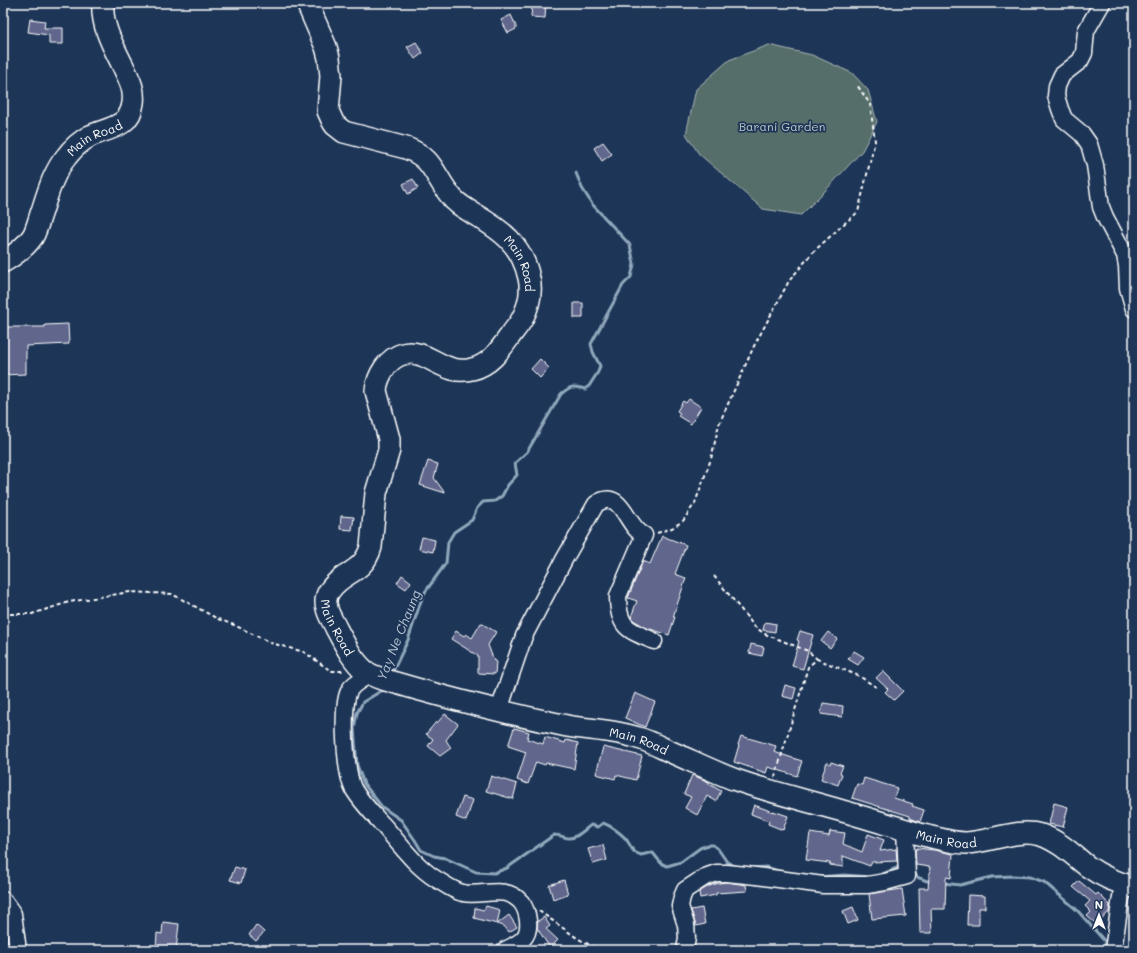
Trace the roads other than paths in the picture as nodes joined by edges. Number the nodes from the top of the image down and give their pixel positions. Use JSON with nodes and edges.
{"nodes":[{"id":1,"x":103,"y":3,"type":"edge"},
{"id":2,"x":307,"y":3,"type":"edge"},
{"id":3,"x":1102,"y":3,"type":"edge"},
{"id":4,"x":3,"y":262,"type":"edge"},
{"id":5,"x":1134,"y":309,"type":"edge"},
{"id":6,"x":654,"y":641,"type":"dead end"},
{"id":7,"x":368,"y":672,"type":"junction"},
{"id":8,"x":499,"y":710,"type":"junction"},
{"id":9,"x":905,"y":829,"type":"junction"},
{"id":10,"x":1129,"y":886,"type":"edge"},
{"id":11,"x":3,"y":900,"type":"edge"},
{"id":12,"x":1113,"y":948,"type":"edge"},
{"id":13,"x":18,"y":950,"type":"edge"},
{"id":14,"x":505,"y":950,"type":"edge"},
{"id":15,"x":685,"y":950,"type":"edge"}],
"edges":[{"from":1,"to":4,"type":"main road","name":"Main Road"},
{"from":2,"to":7,"type":"main road","name":"Main Road"},
{"from":3,"to":5,"type":"street"},
{"from":6,"to":8,"type":"street"},
{"from":7,"to":8,"type":"main road","name":"Main Road"},
{"from":7,"to":14,"type":"street"},
{"from":8,"to":9,"type":"main road","name":"Main Road"},
{"from":9,"to":10,"type":"main road","name":"Main Road"},
{"from":9,"to":15,"type":"street"},
{"from":10,"to":12,"type":"street"},
{"from":11,"to":13,"type":"street"}]}
